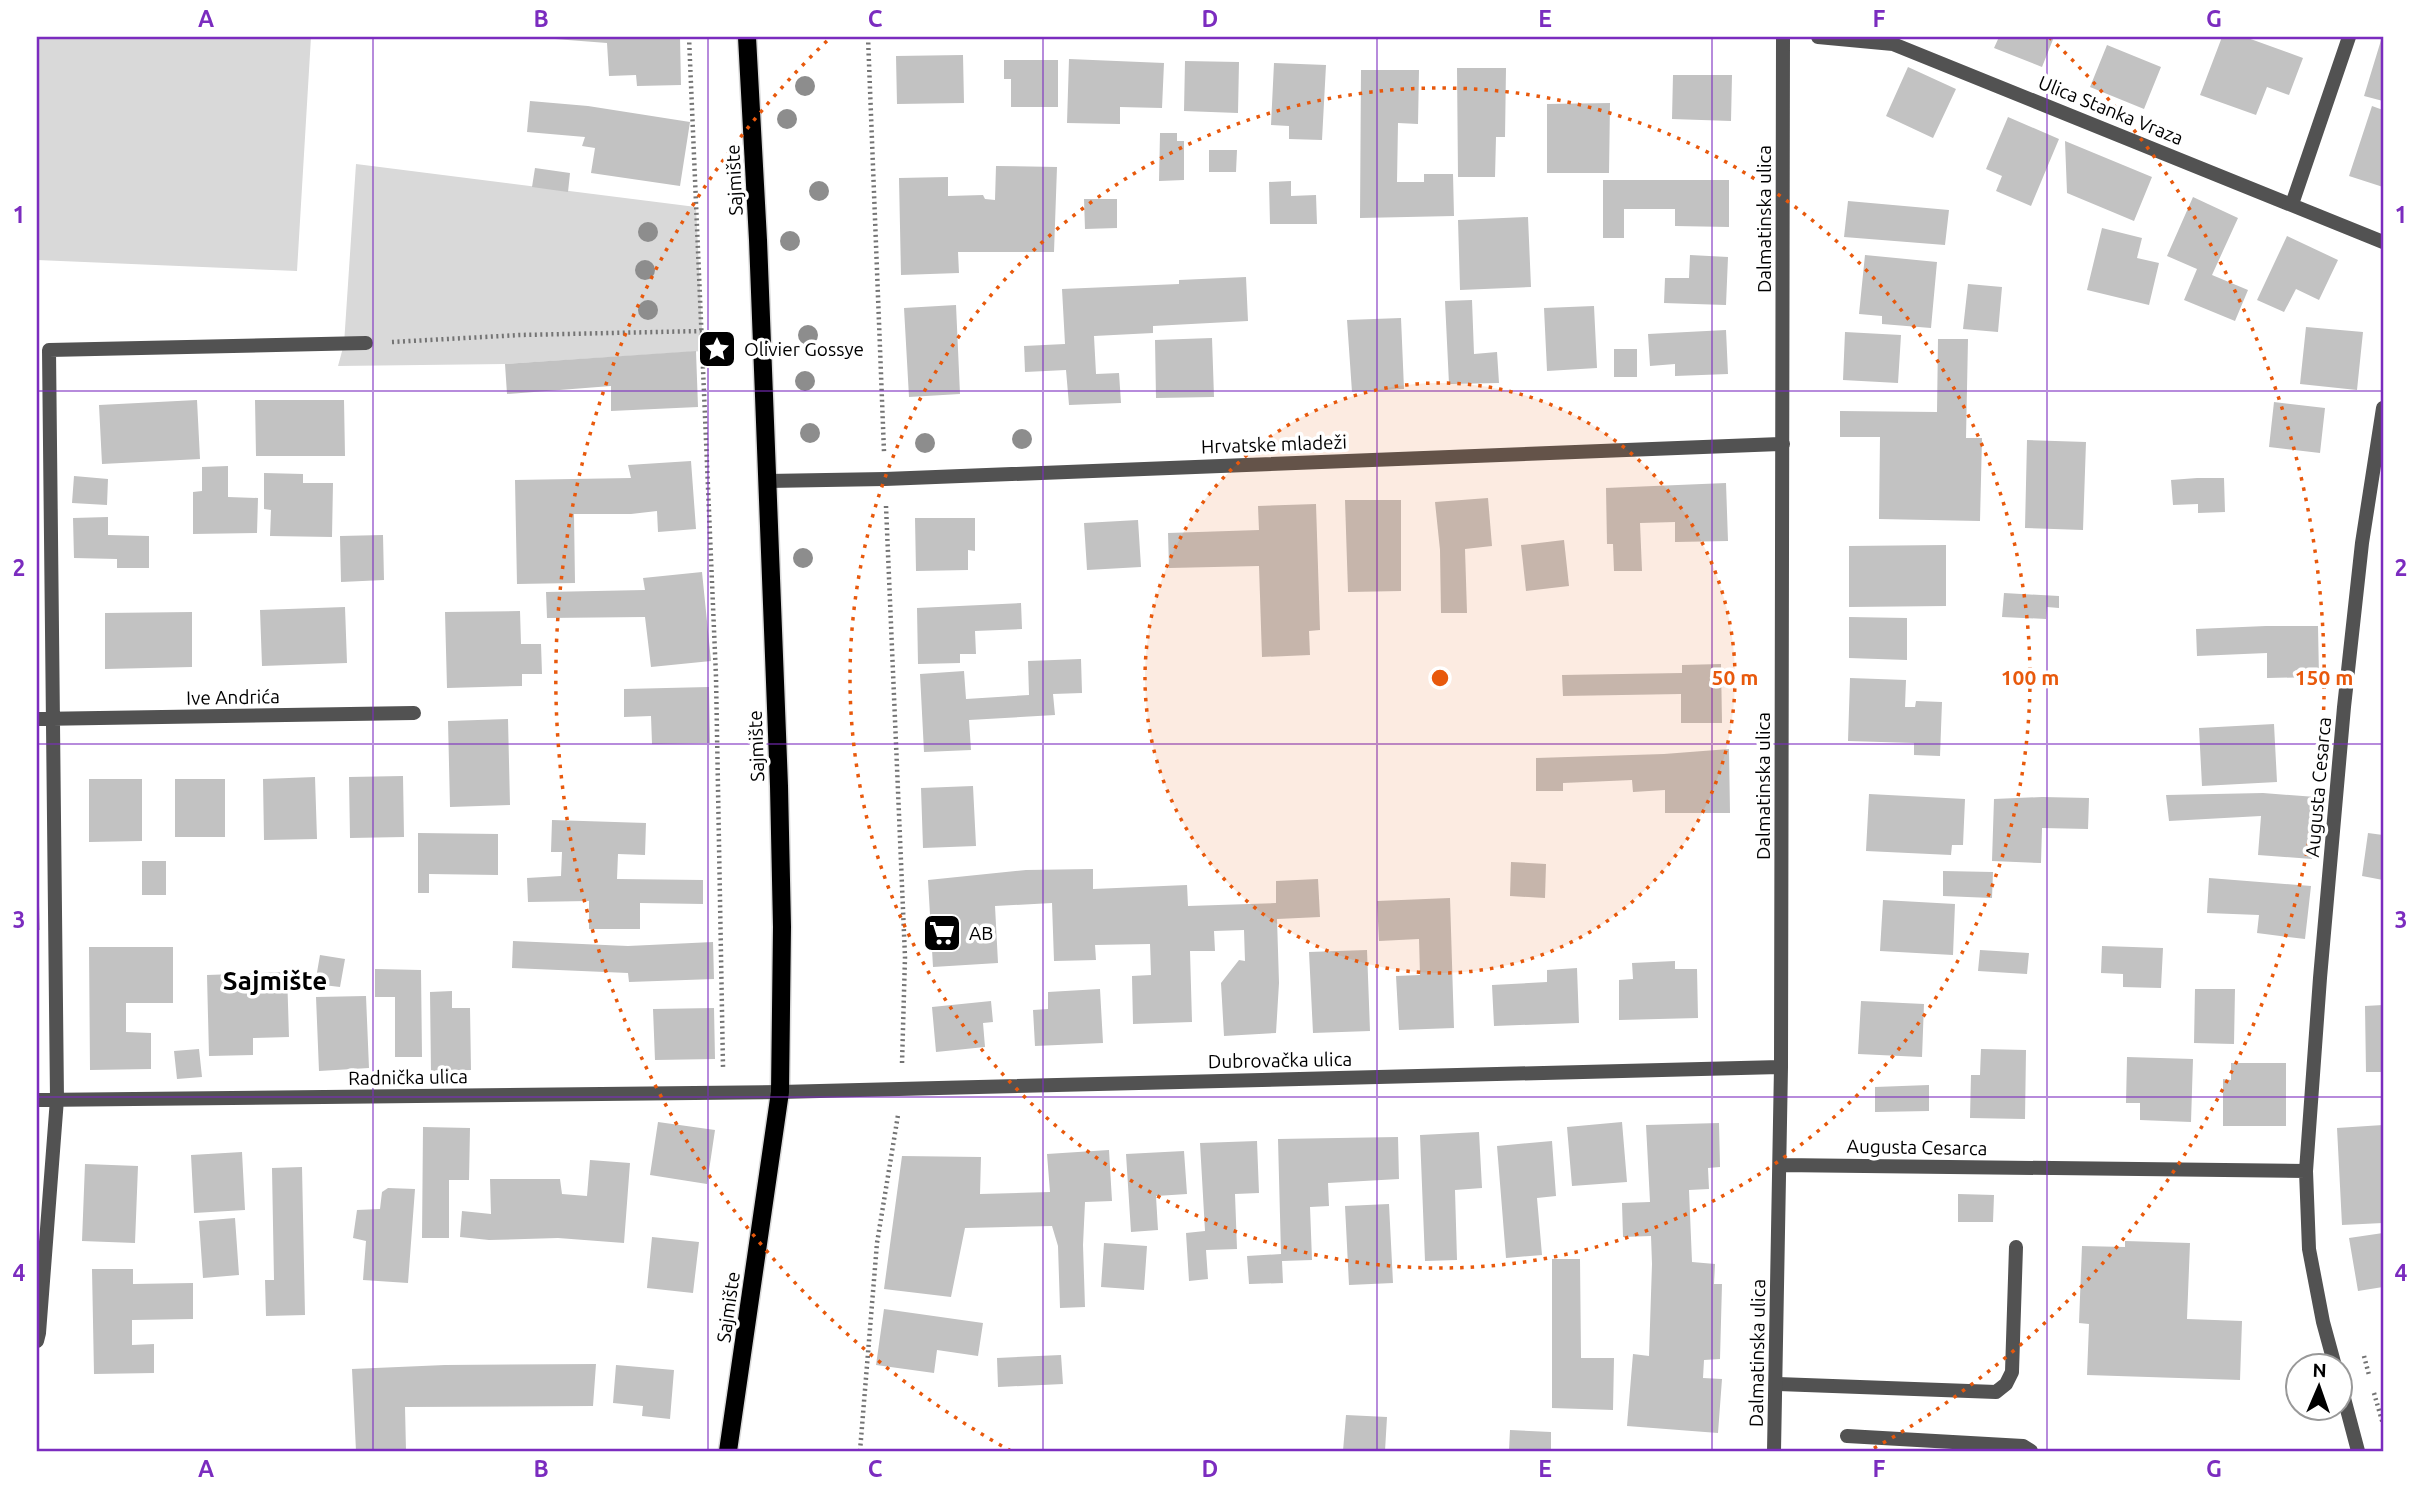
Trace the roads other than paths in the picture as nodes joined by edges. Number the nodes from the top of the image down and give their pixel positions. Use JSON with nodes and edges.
{"nodes":[{"id":1,"x":747,"y":37,"type":"edge"},
{"id":2,"x":1783,"y":37,"type":"edge"},
{"id":3,"x":1818,"y":37,"type":"edge"},
{"id":4,"x":2349,"y":37,"type":"edge"},
{"id":5,"x":2292,"y":204,"type":"junction"},
{"id":6,"x":2383,"y":242,"type":"edge"},
{"id":7,"x":366,"y":343,"type":"road end"},
{"id":8,"x":43,"y":350,"type":"edge"},
{"id":9,"x":2383,"y":408,"type":"edge"},
{"id":10,"x":1783,"y":444,"type":"junction"},
{"id":11,"x":767,"y":481,"type":"junction"},
{"id":12,"x":414,"y":713,"type":"dead end"},
{"id":13,"x":37,"y":719,"type":"edge"},
{"id":14,"x":53,"y":719,"type":"junction"},
{"id":15,"x":1781,"y":1067,"type":"junction"},
{"id":16,"x":780,"y":1092,"type":"junction"},
{"id":17,"x":37,"y":1100,"type":"edge"},
{"id":18,"x":57,"y":1100,"type":"junction"},
{"id":19,"x":1780,"y":1165,"type":"junction"},
{"id":20,"x":2306,"y":1171,"type":"junction"},
{"id":21,"x":2016,"y":1247,"type":"dead end"},
{"id":22,"x":37,"y":1342,"type":"edge"},
{"id":23,"x":2331,"y":1352,"type":"edge"},
{"id":24,"x":1776,"y":1384,"type":"junction"},
{"id":25,"x":2350,"y":1422,"type":"edge"},
{"id":26,"x":1846,"y":1436,"type":"dead end"},
{"id":27,"x":728,"y":1451,"type":"edge"},
{"id":28,"x":1774,"y":1451,"type":"edge"},
{"id":29,"x":2031,"y":1451,"type":"edge"},
{"id":30,"x":2357,"y":1451,"type":"edge"}],
"edges":[{"from":1,"to":11,"type":"main road","name":"Sajmište"},
{"from":2,"to":10,"type":"street","name":"Dalmatinska ulica"},
{"from":3,"to":5,"type":"street","name":"Ulica Stanka Vraza"},
{"from":4,"to":5,"type":"street"},
{"from":5,"to":6,"type":"street","name":"Ulica Stanka Vraza"},
{"from":7,"to":8,"type":"street"},
{"from":8,"to":14,"type":"street"},
{"from":9,"to":20,"type":"street","name":"Augusta Cesarca"},
{"from":10,"to":11,"type":"street","name":"Hrvatske mladeži"},
{"from":10,"to":15,"type":"street","name":"Dalmatinska ulica"},
{"from":11,"to":16,"type":"main road","name":"Sajmište"},
{"from":12,"to":14,"type":"street","name":"Ive Andrića"},
{"from":13,"to":14,"type":"street","name":"Ive Andrića"},
{"from":14,"to":18,"type":"street"},
{"from":15,"to":16,"type":"street","name":"Dubrovačka ulica"},
{"from":15,"to":19,"type":"street","name":"Dalmatinska ulica"},
{"from":16,"to":18,"type":"street","name":"Radnička ulica"},
{"from":16,"to":27,"type":"main road","name":"Sajmište"},
{"from":17,"to":18,"type":"street","name":"Radnička ulica"},
{"from":18,"to":22,"type":"street"},
{"from":19,"to":20,"type":"street","name":"Augusta Cesarca"},
{"from":19,"to":24,"type":"street","name":"Dalmatinska ulica"},
{"from":20,"to":23,"type":"street","name":"Augusta Cesarca"},
{"from":21,"to":24,"type":"street"},
{"from":24,"to":28,"type":"street","name":"Dalmatinska ulica"},
{"from":25,"to":30,"type":"street"},
{"from":26,"to":29,"type":"street"}]}
